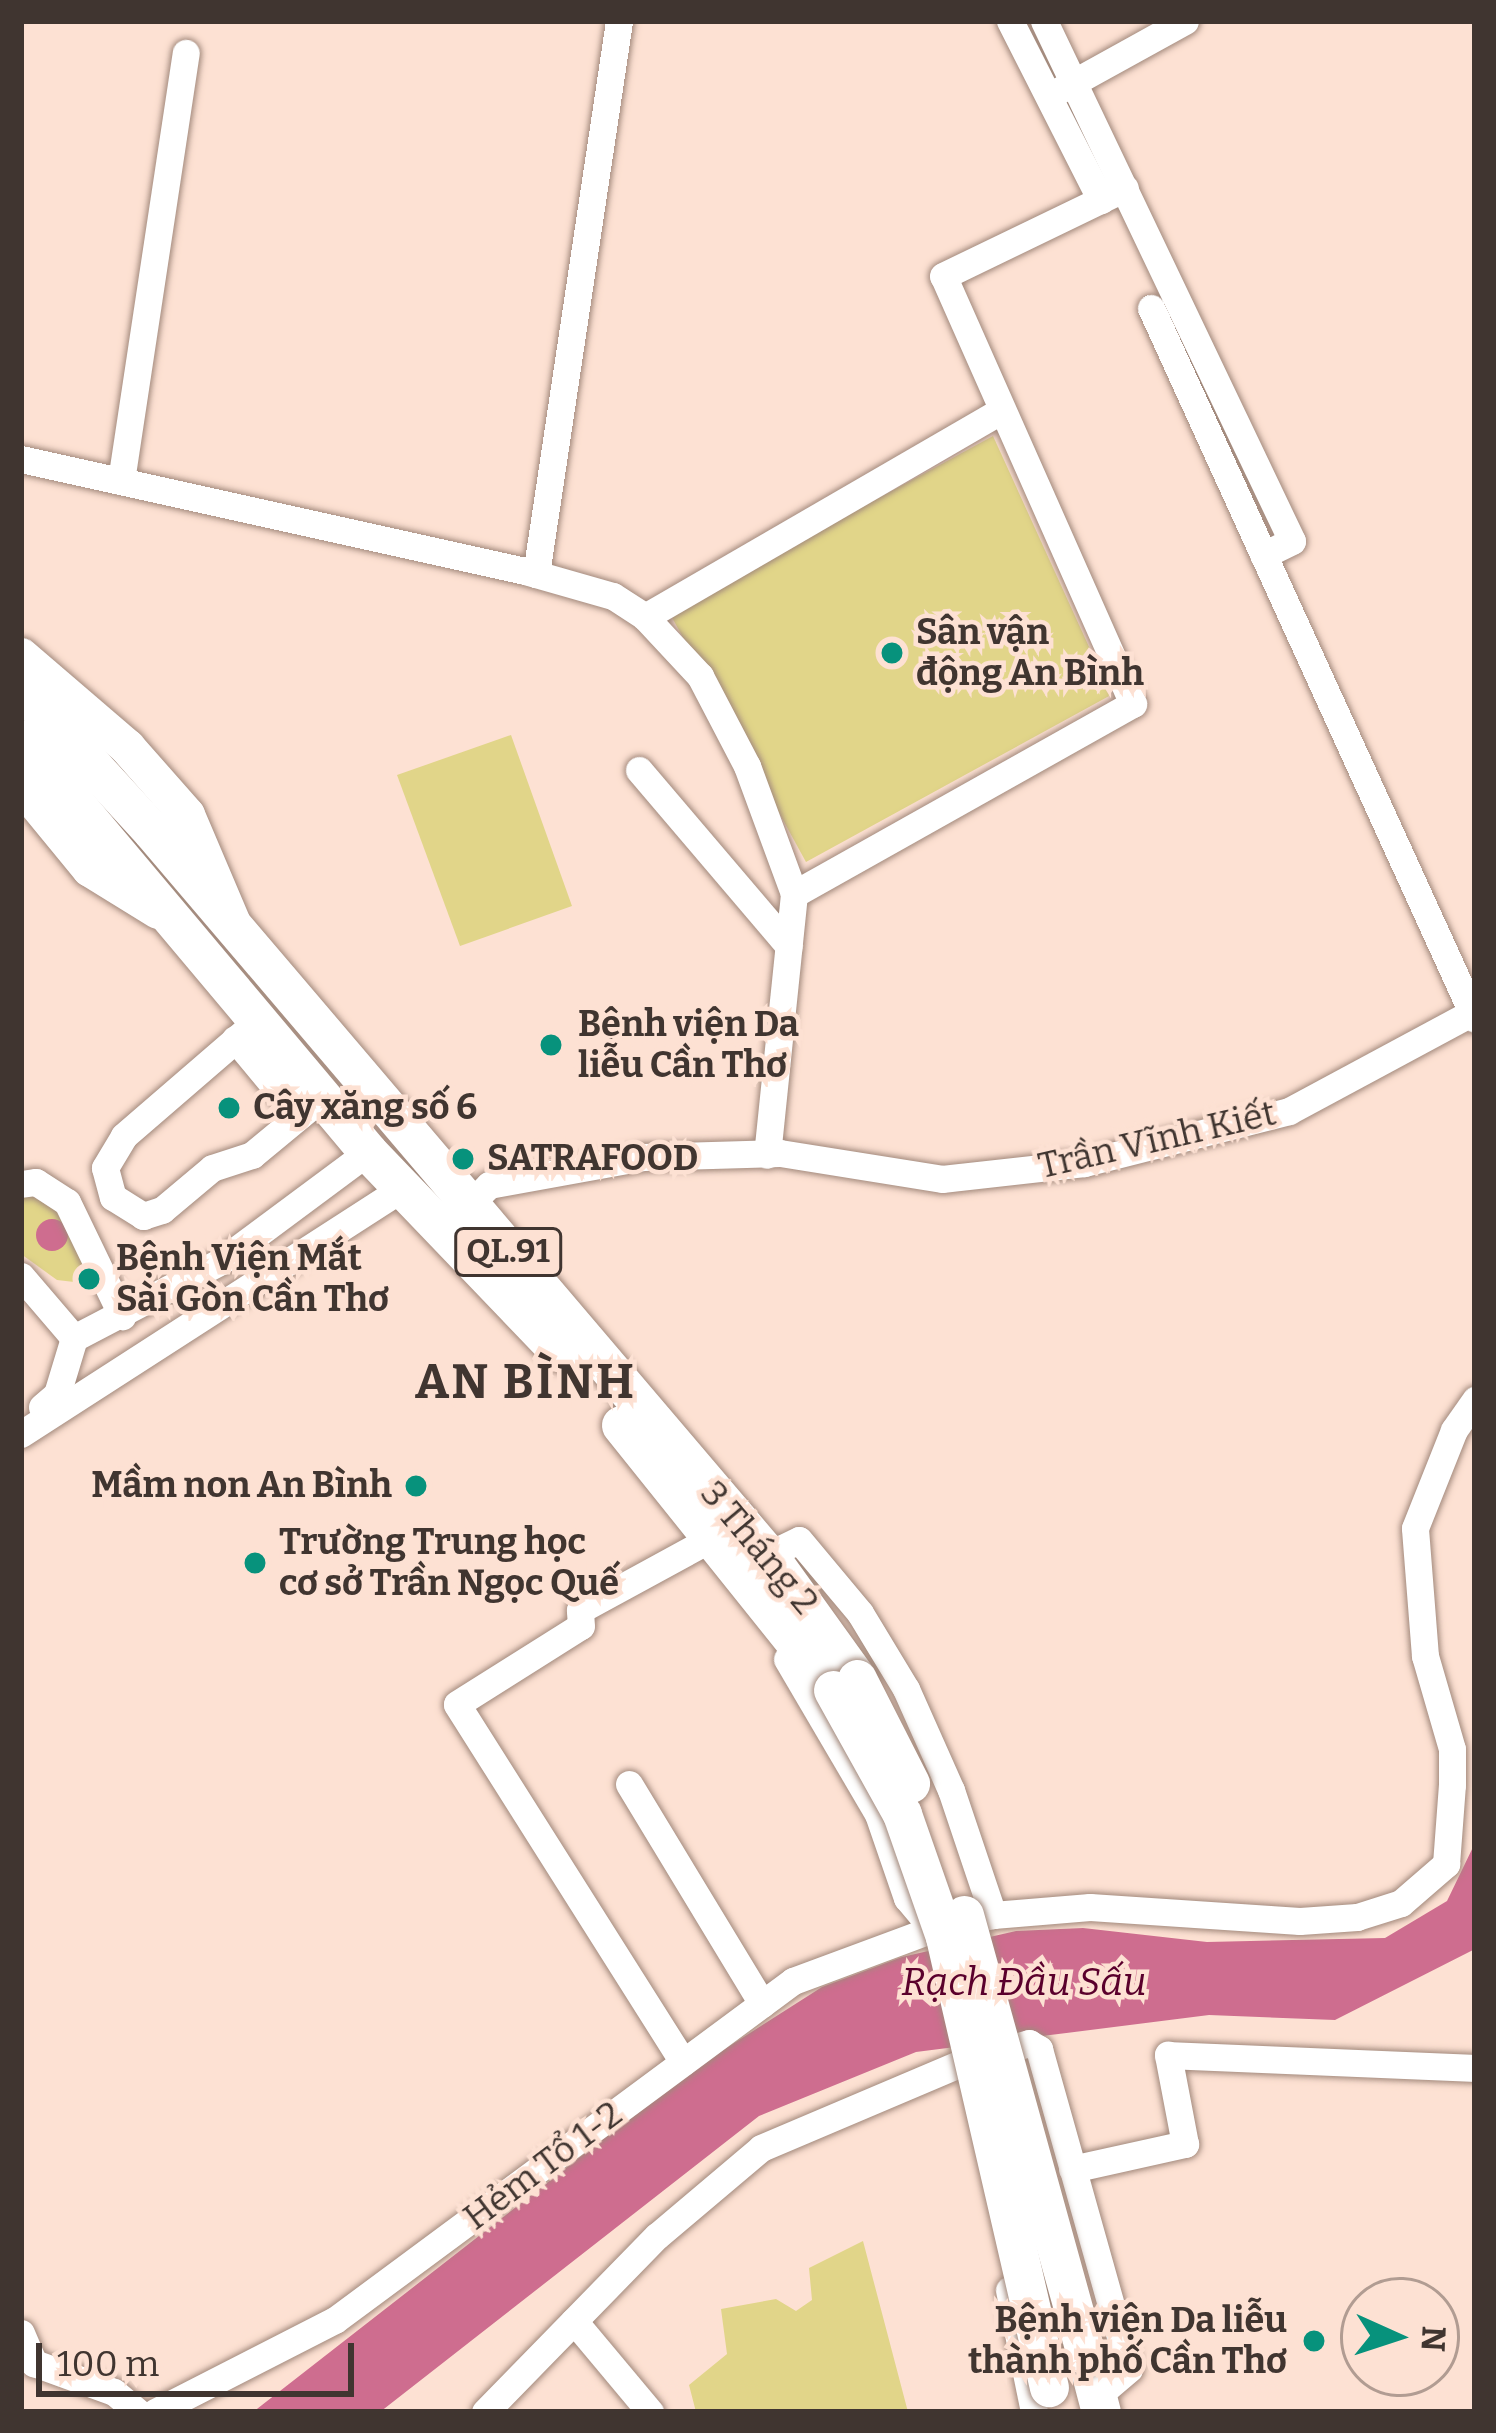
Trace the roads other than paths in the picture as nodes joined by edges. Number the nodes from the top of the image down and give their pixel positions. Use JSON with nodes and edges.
{"nodes":[{"id":1,"x":619,"y":21,"type":"edge"},
{"id":2,"x":1010,"y":21,"type":"edge"},
{"id":3,"x":1044,"y":21,"type":"edge"},
{"id":4,"x":1185,"y":21,"type":"edge"},
{"id":5,"x":186,"y":53,"type":"dead end"},
{"id":6,"x":1074,"y":82,"type":"junction"},
{"id":7,"x":1049,"y":97,"type":"junction"},
{"id":8,"x":1113,"y":194,"type":"junction"},
{"id":9,"x":1150,"y":308,"type":"dead end"},
{"id":10,"x":999,"y":412,"type":"junction"},
{"id":11,"x":21,"y":459,"type":"edge"},
{"id":12,"x":121,"y":481,"type":"junction"},
{"id":13,"x":1263,"y":555,"type":"junction"},
{"id":14,"x":536,"y":574,"type":"junction"},
{"id":15,"x":645,"y":616,"type":"junction"},
{"id":16,"x":21,"y":656,"type":"edge"},
{"id":17,"x":21,"y":688,"type":"edge"},
{"id":18,"x":21,"y":740,"type":"edge"},
{"id":19,"x":639,"y":770,"type":"dead end"},
{"id":20,"x":21,"y":785,"type":"edge"},
{"id":21,"x":794,"y":893,"type":"junction"},
{"id":22,"x":164,"y":914,"type":"junction"},
{"id":23,"x":235,"y":930,"type":"junction"},
{"id":24,"x":789,"y":946,"type":"junction"},
{"id":25,"x":1474,"y":1014,"type":"edge"},
{"id":26,"x":246,"y":1030,"type":"junction"},
{"id":27,"x":311,"y":1106,"type":"junction"},
{"id":28,"x":368,"y":1152,"type":"junction"},
{"id":29,"x":766,"y":1155,"type":"junction"},
{"id":30,"x":21,"y":1184,"type":"edge"},
{"id":31,"x":405,"y":1187,"type":"junction"},
{"id":32,"x":468,"y":1206,"type":"junction"},
{"id":33,"x":21,"y":1276,"type":"edge"},
{"id":34,"x":122,"y":1316,"type":"junction"},
{"id":35,"x":74,"y":1338,"type":"junction"},
{"id":36,"x":1475,"y":1400,"type":"edge"},
{"id":37,"x":42,"y":1407,"type":"dead end"},
{"id":38,"x":21,"y":1434,"type":"edge"},
{"id":39,"x":714,"y":1537,"type":"junction"},
{"id":40,"x":763,"y":1572,"type":"junction"},
{"id":41,"x":845,"y":1685,"type":"junction"},
{"id":42,"x":629,"y":1784,"type":"dead end"},
{"id":43,"x":993,"y":1916,"type":"junction"},
{"id":44,"x":933,"y":1929,"type":"junction"},
{"id":45,"x":762,"y":2004,"type":"junction"},
{"id":46,"x":683,"y":2062,"type":"junction"},
{"id":47,"x":962,"y":2063,"type":"junction"},
{"id":48,"x":1475,"y":2068,"type":"edge"},
{"id":49,"x":1072,"y":2169,"type":"junction"},
{"id":50,"x":574,"y":2321,"type":"junction"},
{"id":51,"x":21,"y":2333,"type":"edge"},
{"id":52,"x":1046,"y":2404,"type":"edge"},
{"id":53,"x":1099,"y":2404,"type":"edge"},
{"id":54,"x":138,"y":2412,"type":"edge"},
{"id":55,"x":155,"y":2412,"type":"edge"},
{"id":56,"x":485,"y":2412,"type":"edge"},
{"id":57,"x":650,"y":2412,"type":"edge"}],
"edges":[{"from":1,"to":14,"type":"street"},
{"from":2,"to":7,"type":"street"},
{"from":3,"to":6,"type":"street"},
{"from":4,"to":6,"type":"street"},
{"from":5,"to":12,"type":"street"},
{"from":6,"to":7,"type":"street"},
{"from":6,"to":8,"type":"street"},
{"from":7,"to":8,"type":"street"},
{"from":8,"to":10,"type":"street"},
{"from":8,"to":13,"type":"street"},
{"from":9,"to":13,"type":"street"},
{"from":10,"to":15,"type":"street"},
{"from":10,"to":21,"type":"street"},
{"from":11,"to":12,"type":"street"},
{"from":12,"to":14,"type":"street"},
{"from":13,"to":25,"type":"street"},
{"from":14,"to":15,"type":"street"},
{"from":15,"to":21,"type":"street"},
{"from":16,"to":23,"type":"main road"},
{"from":17,"to":23,"type":"highway","name":"3 Tháng 2","number":"QL.91"},
{"from":18,"to":22,"type":"highway","name":"3 Tháng 2","number":"QL.91"},
{"from":19,"to":24,"type":"street"},
{"from":20,"to":22,"type":"main road"},
{"from":21,"to":24,"type":"street"},
{"from":22,"to":26,"type":"highway","name":"3 Tháng 2","number":"QL.91"},
{"from":23,"to":32,"type":"highway","name":"3 Tháng 2","number":"QL.91"},
{"from":24,"to":29,"type":"street"},
{"from":25,"to":29,"type":"street","name":"Trần Vĩnh Kiết"},
{"from":26,"to":27,"type":"highway","name":"3 Tháng 2","number":"QL.91"},
{"from":26,"to":27,"type":"street"},
{"from":27,"to":28,"type":"highway","name":"3 Tháng 2","number":"QL.91"},
{"from":28,"to":31,"type":"highway","name":"3 Tháng 2","number":"QL.91"},
{"from":28,"to":34,"type":"street"},
{"from":29,"to":32,"type":"street","name":"Trần Vĩnh Kiết"},
{"from":30,"to":34,"type":"street"},
{"from":31,"to":38,"type":"street"},
{"from":31,"to":39,"type":"highway","name":"3 Tháng 2","number":"QL.91"},
{"from":32,"to":40,"type":"highway","name":"3 Tháng 2","number":"QL.91"},
{"from":33,"to":35,"type":"street"},
{"from":34,"to":35,"type":"street"},
{"from":35,"to":37,"type":"street"},
{"from":36,"to":43,"type":"street","name":"Hẻm Tổ 1-2"},
{"from":39,"to":40,"type":"highway","name":"3 Tháng 2","number":"QL.91"},
{"from":39,"to":46,"type":"street"},
{"from":40,"to":41,"type":"highway","name":"3 Tháng 2","number":"QL.91"},
{"from":40,"to":43,"type":"street"},
{"from":40,"to":44,"type":"street"},
{"from":41,"to":52,"type":"highway","name":"3 Tháng 2","number":"QL.91","bridge":true},
{"from":41,"to":53,"type":"highway","name":"3 Tháng 2","number":"QL.91","bridge":true},
{"from":42,"to":45,"type":"street"},
{"from":43,"to":44,"type":"street","name":"Hẻm Tổ 1-2"},
{"from":44,"to":45,"type":"street","name":"Hẻm Tổ 1-2"},
{"from":45,"to":46,"type":"street","name":"Hẻm Tổ 1-2"},
{"from":46,"to":55,"type":"street","name":"Hẻm Tổ 1-2"},
{"from":47,"to":49,"type":"street"},
{"from":47,"to":50,"type":"street"},
{"from":47,"to":52,"type":"street"},
{"from":48,"to":49,"type":"street"},
{"from":49,"to":53,"type":"street"},
{"from":50,"to":56,"type":"street"},
{"from":50,"to":57,"type":"street"},
{"from":51,"to":54,"type":"street"}]}
